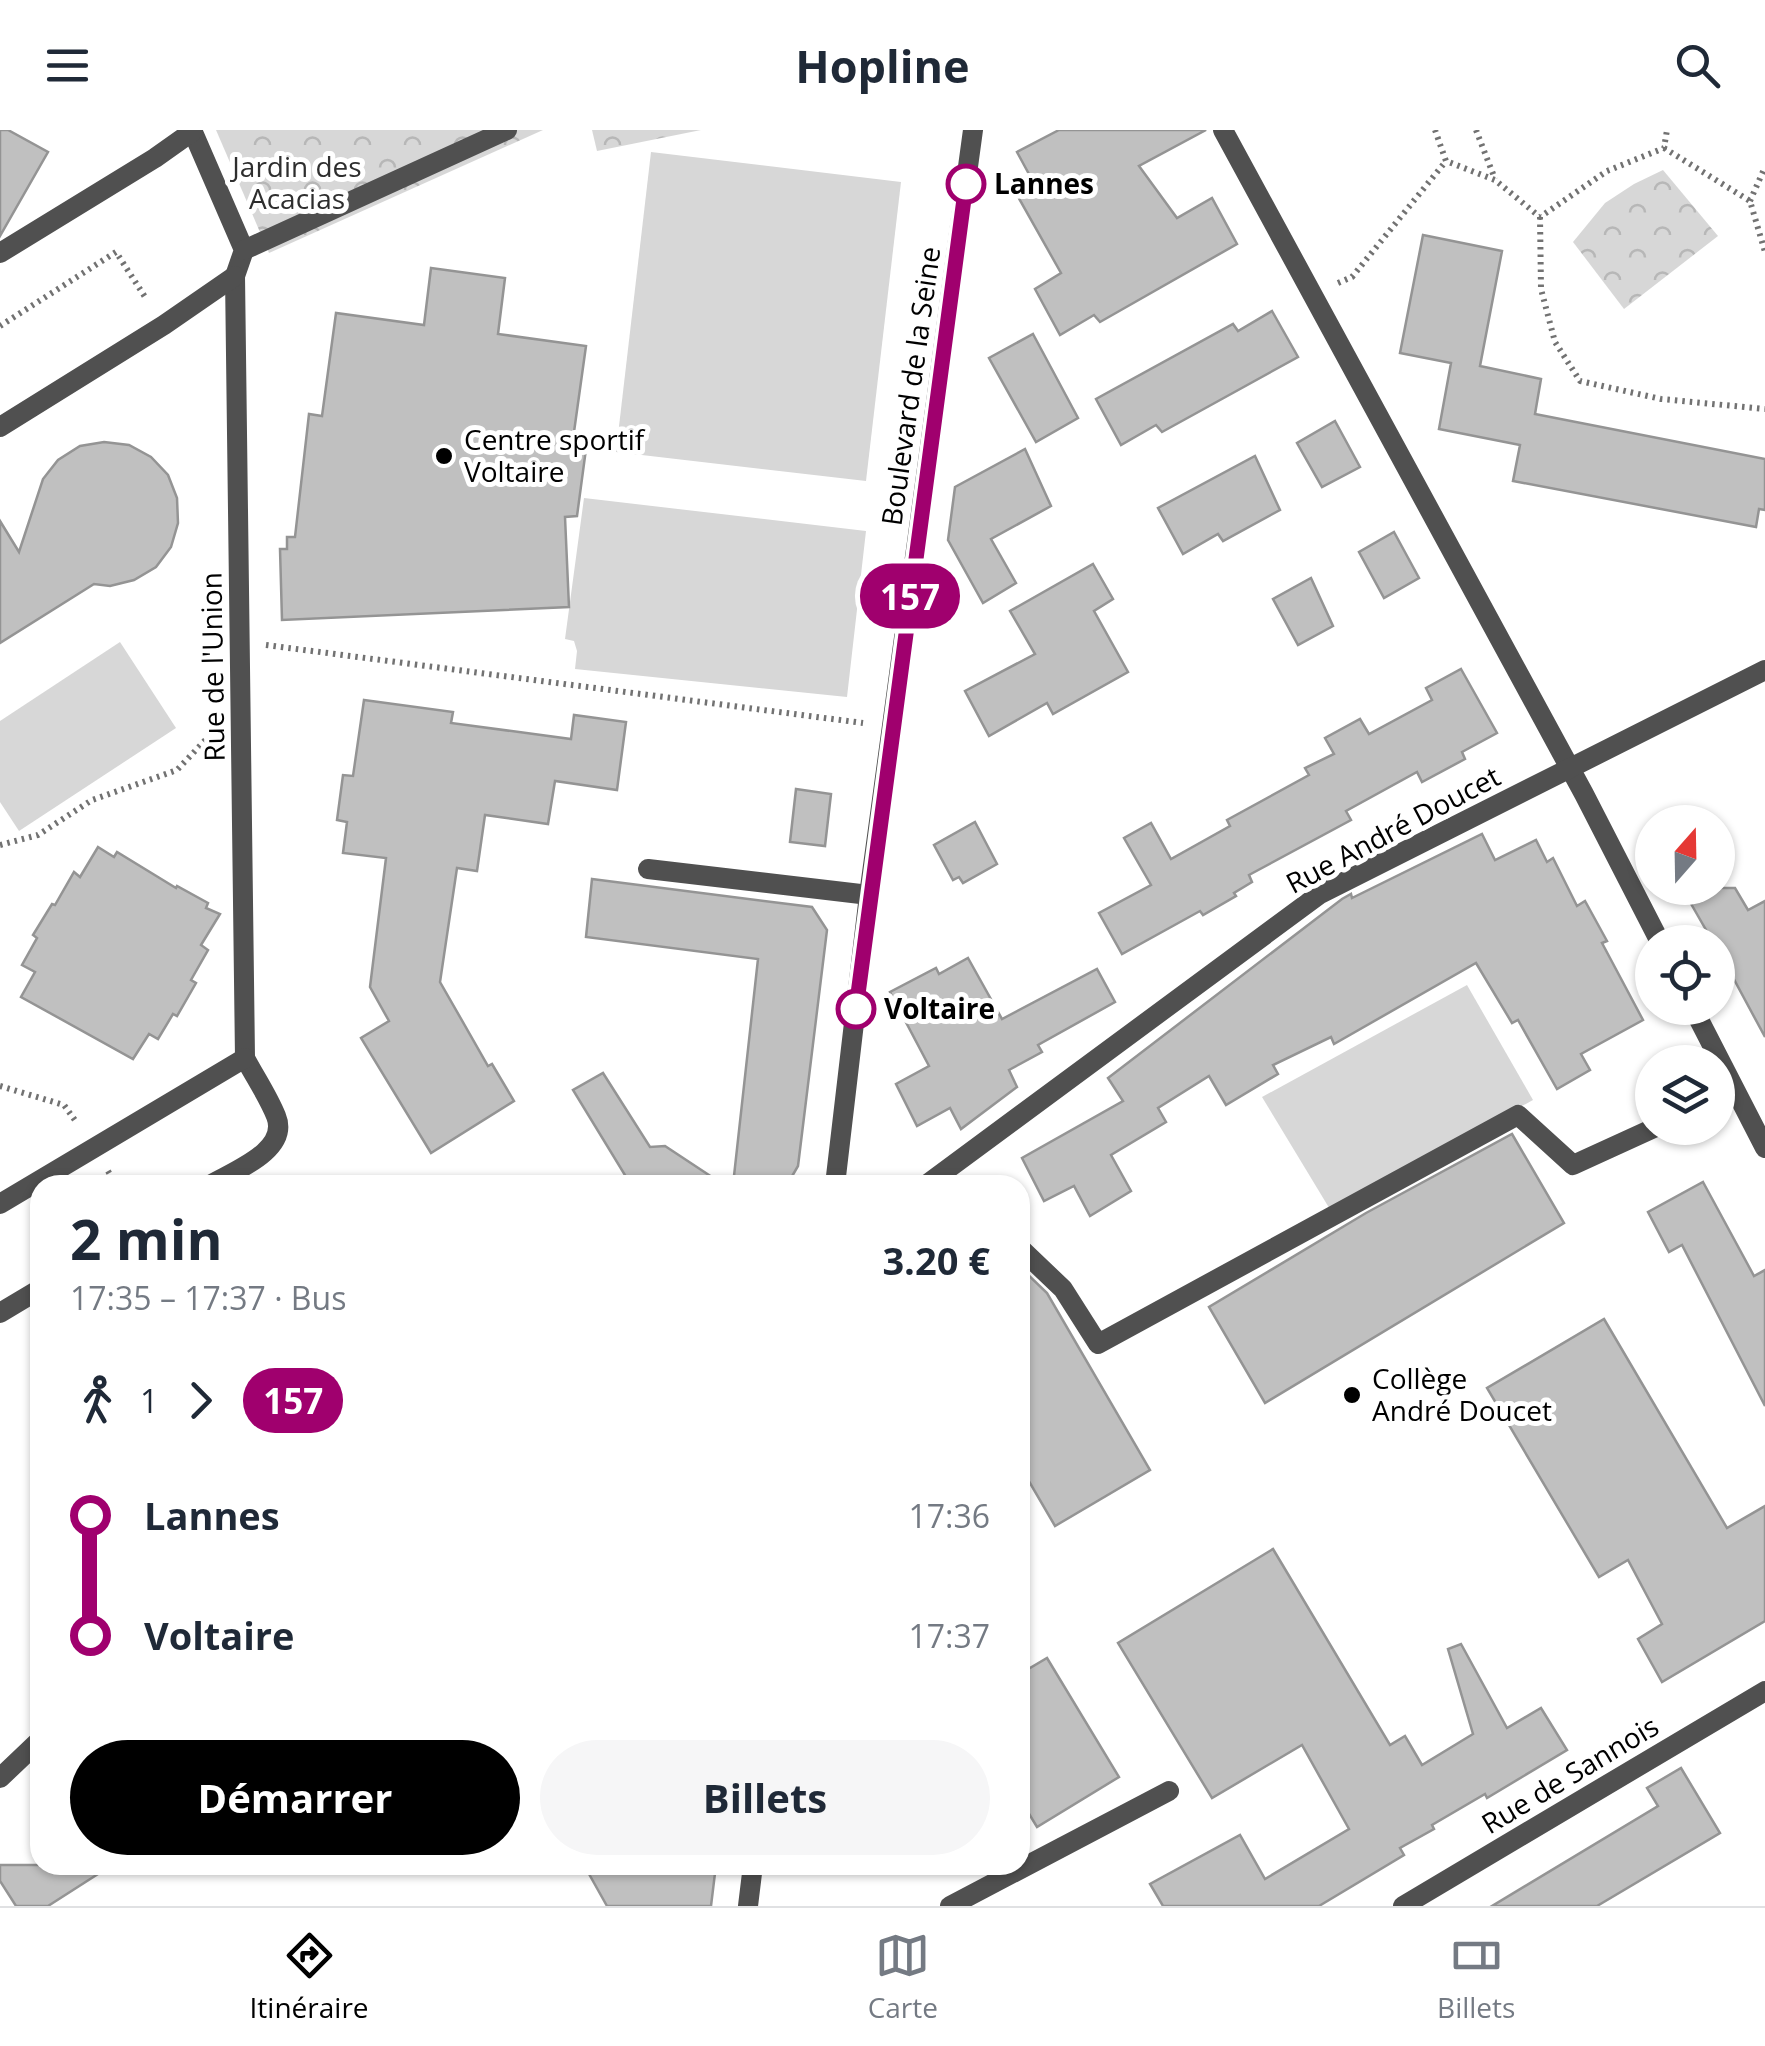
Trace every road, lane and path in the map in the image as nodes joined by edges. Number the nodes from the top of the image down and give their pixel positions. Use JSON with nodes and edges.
{"nodes":[{"id":1,"x":508,"y":130,"type":"edge"},
{"id":2,"x":973,"y":130,"type":"edge"},
{"id":3,"x":1224,"y":130,"type":"edge"},
{"id":4,"x":1435,"y":130,"type":"edge"},
{"id":5,"x":1476,"y":130,"type":"edge"},
{"id":6,"x":1666,"y":130,"type":"edge"},
{"id":7,"x":193,"y":131,"type":"edge"},
{"id":8,"x":1664,"y":148,"type":"junction"},
{"id":9,"x":1446,"y":161,"type":"junction"},
{"id":10,"x":1765,"y":168,"type":"edge"},
{"id":11,"x":1495,"y":180,"type":"junction"},
{"id":12,"x":1750,"y":201,"type":"junction"},
{"id":13,"x":1540,"y":217,"type":"junction"},
{"id":14,"x":244,"y":250,"type":"junction"},
{"id":15,"x":1765,"y":252,"type":"edge"},
{"id":16,"x":0,"y":253,"type":"edge"},
{"id":17,"x":235,"y":276,"type":"junction"},
{"id":18,"x":1312,"y":294,"type":"junction"},
{"id":19,"x":164,"y":325,"type":"junction"},
{"id":20,"x":0,"y":326,"type":"edge"},
{"id":21,"x":1765,"y":409,"type":"edge"},
{"id":22,"x":0,"y":428,"type":"edge"},
{"id":23,"x":240,"y":642,"type":"junction"},
{"id":24,"x":1765,"y":670,"type":"edge"},
{"id":25,"x":240,"y":703,"type":"junction"},
{"id":26,"x":892,"y":726,"type":"junction"},
{"id":27,"x":1569,"y":768,"type":"junction"},
{"id":28,"x":0,"y":845,"type":"edge"},
{"id":29,"x":648,"y":869,"type":"dead end"},
{"id":30,"x":869,"y":895,"type":"junction"},
{"id":31,"x":1651,"y":925,"type":"edge"},
{"id":32,"x":1702,"y":1025,"type":"edge"},
{"id":33,"x":245,"y":1058,"type":"junction"},
{"id":34,"x":0,"y":1086,"type":"edge"},
{"id":35,"x":1635,"y":1137,"type":"edge"},
{"id":36,"x":94,"y":1148,"type":"junction"},
{"id":37,"x":1765,"y":1148,"type":"edge"},
{"id":38,"x":49,"y":1175,"type":"edge"},
{"id":39,"x":110,"y":1175,"type":"edge"},
{"id":40,"x":227,"y":1175,"type":"edge"},
{"id":41,"x":837,"y":1175,"type":"edge"},
{"id":42,"x":940,"y":1175,"type":"edge"},
{"id":43,"x":30,"y":1186,"type":"edge"},
{"id":44,"x":0,"y":1204,"type":"edge"},
{"id":45,"x":1030,"y":1258,"type":"edge"},
{"id":46,"x":30,"y":1295,"type":"edge"},
{"id":47,"x":0,"y":1314,"type":"edge"},
{"id":48,"x":1765,"y":1691,"type":"edge"},
{"id":49,"x":30,"y":1750,"type":"edge"},
{"id":50,"x":0,"y":1778,"type":"edge"},
{"id":51,"x":1169,"y":1791,"type":"dead end"},
{"id":52,"x":1030,"y":1864,"type":"edge"},
{"id":53,"x":752,"y":1875,"type":"edge"},
{"id":54,"x":1009,"y":1875,"type":"edge"},
{"id":55,"x":748,"y":1906,"type":"edge"},
{"id":56,"x":950,"y":1906,"type":"edge"},
{"id":57,"x":1403,"y":1906,"type":"edge"}],
"edges":[{"from":1,"to":14,"type":"street"},
{"from":2,"to":26,"type":"street","name":"Boulevard de la Seine"},
{"from":3,"to":18,"type":"street"},
{"from":4,"to":9,"type":"path"},
{"from":5,"to":11,"type":"path"},
{"from":6,"to":8,"type":"path"},
{"from":7,"to":14,"type":"street"},
{"from":7,"to":16,"type":"street"},
{"from":8,"to":12,"type":"path"},
{"from":8,"to":13,"type":"path"},
{"from":9,"to":11,"type":"path"},
{"from":9,"to":18,"type":"path"},
{"from":10,"to":12,"type":"path"},
{"from":11,"to":13,"type":"path"},
{"from":12,"to":15,"type":"path"},
{"from":13,"to":21,"type":"path"},
{"from":14,"to":17,"type":"street","name":"Rue de l'Union"},
{"from":17,"to":19,"type":"street"},
{"from":17,"to":23,"type":"street","name":"Rue de l'Union"},
{"from":18,"to":27,"type":"street"},
{"from":19,"to":20,"type":"path"},
{"from":19,"to":22,"type":"street"},
{"from":23,"to":25,"type":"street","name":"Rue de l'Union"},
{"from":23,"to":26,"type":"path"},
{"from":24,"to":27,"type":"street","name":"Rue André Doucet"},
{"from":25,"to":28,"type":"path"},
{"from":25,"to":33,"type":"street","name":"Rue de l'Union"},
{"from":26,"to":30,"type":"street","name":"Boulevard de la Seine"},
{"from":27,"to":31,"type":"street"},
{"from":27,"to":42,"type":"street","name":"Rue André Doucet"},
{"from":29,"to":30,"type":"street"},
{"from":30,"to":41,"type":"street","name":"Boulevard de la Seine"},
{"from":32,"to":37,"type":"street"},
{"from":33,"to":36,"type":"street"},
{"from":33,"to":40,"type":"street","name":"Rue de l'Union"},
{"from":34,"to":36,"type":"path"},
{"from":35,"to":45,"type":"street"},
{"from":36,"to":38,"type":"street"},
{"from":36,"to":39,"type":"path"},
{"from":43,"to":44,"type":"street"},
{"from":46,"to":47,"type":"street"},
{"from":48,"to":57,"type":"street","name":"Rue de Sannois"},
{"from":49,"to":50,"type":"street"},
{"from":51,"to":52,"type":"street"},
{"from":53,"to":55,"type":"street"},
{"from":54,"to":56,"type":"street"}]}
